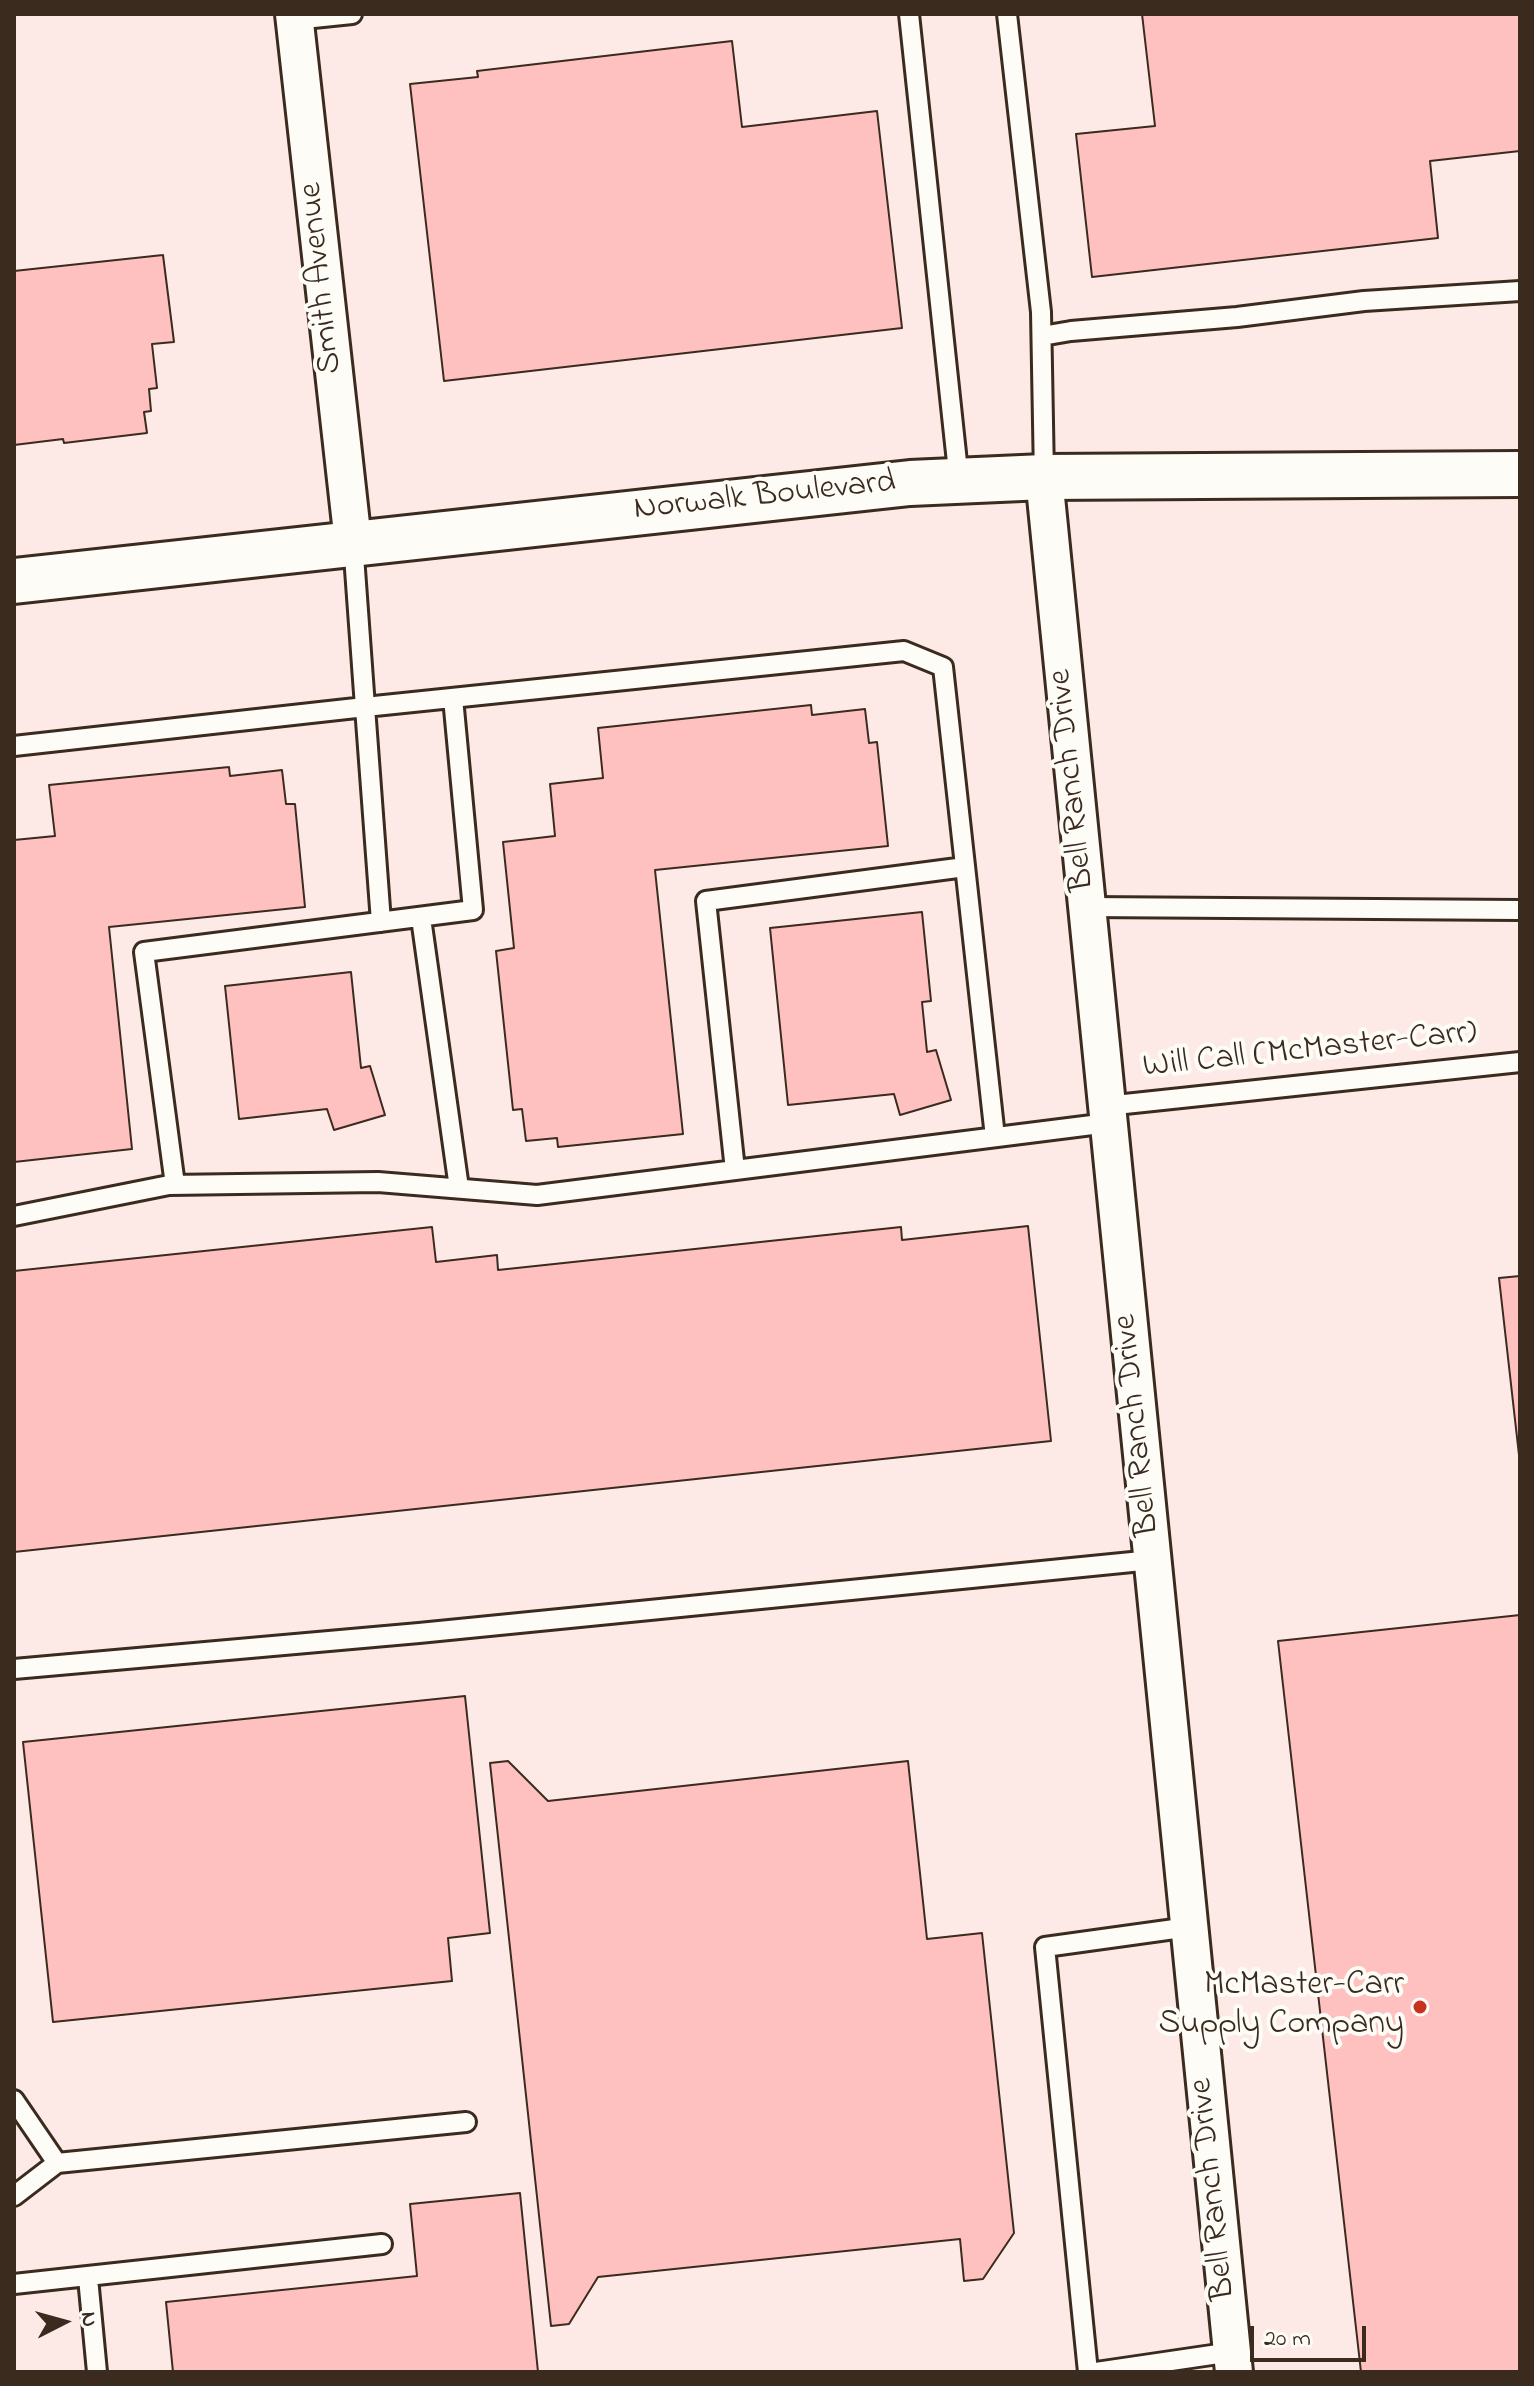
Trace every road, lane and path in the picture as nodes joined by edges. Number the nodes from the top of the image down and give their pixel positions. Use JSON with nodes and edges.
{"nodes":[{"id":1,"x":352,"y":14,"type":"edge"},
{"id":2,"x":909,"y":14,"type":"edge"},
{"id":3,"x":1007,"y":14,"type":"edge"},
{"id":4,"x":294,"y":17,"type":"edge"},
{"id":5,"x":1520,"y":291,"type":"edge"},
{"id":6,"x":1042,"y":336,"type":"junction"},
{"id":7,"x":1520,"y":474,"type":"edge"},
{"id":8,"x":1044,"y":477,"type":"junction"},
{"id":9,"x":959,"y":481,"type":"junction"},
{"id":10,"x":353,"y":542,"type":"junction"},
{"id":11,"x":14,"y":581,"type":"edge"},
{"id":12,"x":453,"y":698,"type":"junction"},
{"id":13,"x":365,"y":707,"type":"junction"},
{"id":14,"x":14,"y":746,"type":"edge"},
{"id":15,"x":965,"y":867,"type":"junction"},
{"id":16,"x":1087,"y":907,"type":"junction"},
{"id":17,"x":1520,"y":910,"type":"edge"},
{"id":18,"x":421,"y":918,"type":"junction"},
{"id":19,"x":381,"y":922,"type":"junction"},
{"id":20,"x":1520,"y":1062,"type":"edge"},
{"id":21,"x":1107,"y":1114,"type":"junction"},
{"id":22,"x":995,"y":1137,"type":"junction"},
{"id":23,"x":735,"y":1170,"type":"junction"},
{"id":24,"x":175,"y":1185,"type":"junction"},
{"id":25,"x":459,"y":1188,"type":"junction"},
{"id":26,"x":14,"y":1216,"type":"edge"},
{"id":27,"x":1152,"y":1560,"type":"junction"},
{"id":28,"x":14,"y":1669,"type":"edge"},
{"id":29,"x":1189,"y":1927,"type":"junction"},
{"id":30,"x":14,"y":2100,"type":"edge"},
{"id":31,"x":466,"y":2122,"type":"dead end"},
{"id":32,"x":57,"y":2163,"type":"junction"},
{"id":33,"x":14,"y":2196,"type":"edge"},
{"id":34,"x":382,"y":2244,"type":"dead end"},
{"id":35,"x":88,"y":2278,"type":"junction"},
{"id":36,"x":14,"y":2284,"type":"edge"},
{"id":37,"x":1233,"y":2362,"type":"edge"},
{"id":38,"x":97,"y":2372,"type":"edge"},
{"id":39,"x":1088,"y":2372,"type":"edge"},
{"id":40,"x":1096,"y":2372,"type":"edge"}],
"edges":[{"from":1,"to":4,"type":"lane"},
{"from":2,"to":9,"type":"lane"},
{"from":3,"to":6,"type":"lane"},
{"from":4,"to":10,"type":"street","name":"Smith Avenue"},
{"from":5,"to":6,"type":"lane"},
{"from":6,"to":8,"type":"lane"},
{"from":7,"to":8,"type":"main road","name":"Norwalk Boulevard"},
{"from":8,"to":9,"type":"main road","name":"Norwalk Boulevard"},
{"from":8,"to":16,"type":"street","name":"Bell Ranch Drive"},
{"from":9,"to":10,"type":"main road","name":"Norwalk Boulevard"},
{"from":10,"to":11,"type":"main road","name":"Norwalk Boulevard"},
{"from":10,"to":13,"type":"lane"},
{"from":12,"to":13,"type":"lane"},
{"from":12,"to":15,"type":"lane"},
{"from":12,"to":18,"type":"lane"},
{"from":13,"to":14,"type":"lane"},
{"from":13,"to":19,"type":"lane"},
{"from":15,"to":22,"type":"lane"},
{"from":15,"to":23,"type":"lane"},
{"from":16,"to":17,"type":"lane"},
{"from":16,"to":21,"type":"street","name":"Bell Ranch Drive"},
{"from":18,"to":19,"type":"lane"},
{"from":18,"to":25,"type":"lane"},
{"from":19,"to":24,"type":"lane"},
{"from":20,"to":21,"type":"lane","name":"Will Call (McMaster-Carr)"},
{"from":21,"to":22,"type":"lane","name":"Will Call (McMaster-Carr)"},
{"from":21,"to":27,"type":"street","name":"Bell Ranch Drive"},
{"from":22,"to":23,"type":"lane","name":"Will Call (McMaster-Carr)"},
{"from":23,"to":25,"type":"lane","name":"Will Call (McMaster-Carr)"},
{"from":24,"to":25,"type":"lane","name":"Will Call (McMaster-Carr)"},
{"from":24,"to":26,"type":"lane","name":"Will Call (McMaster-Carr)"},
{"from":27,"to":28,"type":"lane"},
{"from":27,"to":29,"type":"street","name":"Bell Ranch Drive"},
{"from":29,"to":37,"type":"street","name":"Bell Ranch Drive"},
{"from":29,"to":39,"type":"lane"},
{"from":30,"to":32,"type":"lane"},
{"from":31,"to":32,"type":"lane"},
{"from":32,"to":33,"type":"lane"},
{"from":34,"to":35,"type":"lane"},
{"from":35,"to":36,"type":"lane"},
{"from":35,"to":38,"type":"lane"},
{"from":37,"to":40,"type":"lane"}]}
